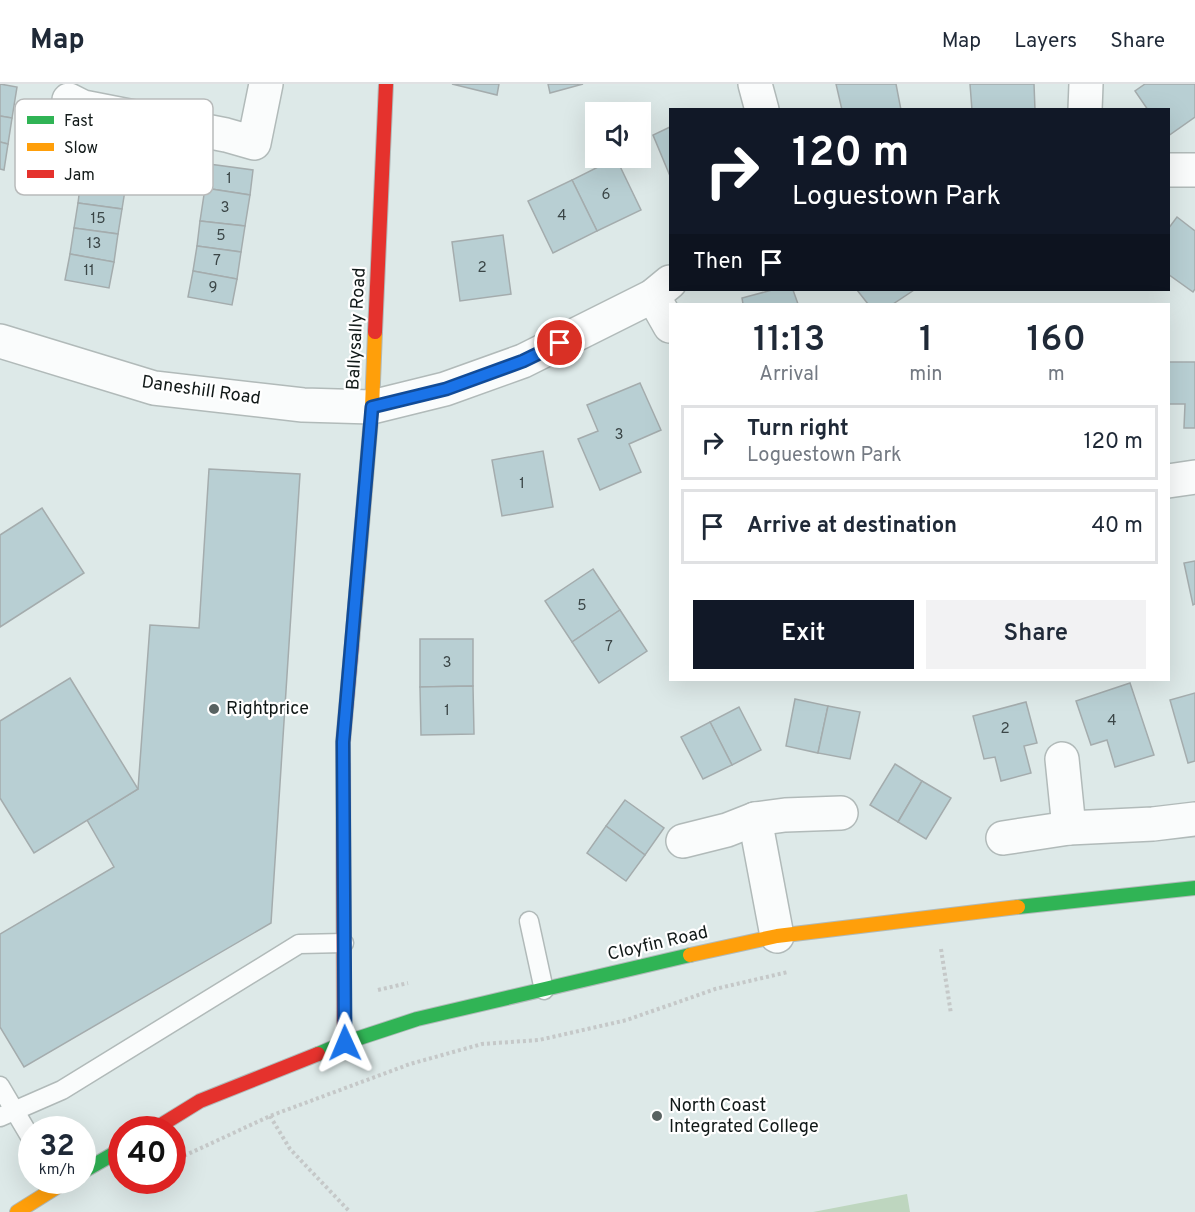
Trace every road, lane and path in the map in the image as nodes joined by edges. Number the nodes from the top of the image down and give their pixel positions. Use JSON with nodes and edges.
{"nodes":[{"id":1,"x":266,"y":84,"type":"edge"},
{"id":2,"x":386,"y":84,"type":"edge"},
{"id":3,"x":755,"y":84,"type":"edge"},
{"id":4,"x":1086,"y":84,"type":"edge"},
{"id":5,"x":761,"y":108,"type":"edge"},
{"id":6,"x":1085,"y":108,"type":"edge"},
{"id":7,"x":213,"y":132,"type":"edge"},
{"id":8,"x":1170,"y":170,"type":"edge"},
{"id":9,"x":1195,"y":170,"type":"edge"},
{"id":10,"x":662,"y":289,"type":"edge"},
{"id":11,"x":669,"y":321,"type":"edge"},
{"id":12,"x":0,"y":341,"type":"edge"},
{"id":13,"x":372,"y":407,"type":"junction"},
{"id":14,"x":1195,"y":477,"type":"edge"},
{"id":15,"x":1170,"y":481,"type":"edge"},
{"id":16,"x":1062,"y":759,"type":"dead end"},
{"id":17,"x":841,"y":813,"type":"dead end"},
{"id":18,"x":755,"y":819,"type":"junction"},
{"id":19,"x":1195,"y":819,"type":"edge"},
{"id":20,"x":1069,"y":828,"type":"junction"},
{"id":21,"x":1003,"y":838,"type":"dead end"},
{"id":22,"x":683,"y":841,"type":"dead end"},
{"id":23,"x":1195,"y":888,"type":"edge"},
{"id":24,"x":938,"y":916,"type":"junction"},
{"id":25,"x":529,"y":921,"type":"dead end"},
{"id":26,"x":777,"y":936,"type":"junction"},
{"id":27,"x":344,"y":943,"type":"junction"},
{"id":28,"x":794,"y":971,"type":"dead end"},
{"id":29,"x":544,"y":990,"type":"junction"},
{"id":30,"x":951,"y":1014,"type":"dead end"},
{"id":31,"x":345,"y":1043,"type":"junction"},
{"id":32,"x":0,"y":1086,"type":"edge"},
{"id":33,"x":7,"y":1114,"type":"edge"},
{"id":34,"x":176,"y":1116,"type":"edge"},
{"id":35,"x":270,"y":1116,"type":"junction"},
{"id":36,"x":18,"y":1125,"type":"edge"},
{"id":37,"x":186,"y":1155,"type":"edge"},
{"id":38,"x":43,"y":1194,"type":"edge"},
{"id":39,"x":17,"y":1212,"type":"edge"},
{"id":40,"x":350,"y":1212,"type":"edge"}],
"edges":[{"from":1,"to":7,"type":"street"},
{"from":2,"to":13,"type":"main road","name":"Ballysally Road"},
{"from":3,"to":5,"type":"street"},
{"from":4,"to":6,"type":"street"},
{"from":8,"to":9,"type":"street"},
{"from":10,"to":11,"type":"street"},
{"from":10,"to":13,"type":"street","name":"Daneshill Road"},
{"from":12,"to":13,"type":"street","name":"Daneshill Road"},
{"from":13,"to":27,"type":"main road","name":"Ballysally Road"},
{"from":14,"to":15,"type":"street"},
{"from":16,"to":20,"type":"street"},
{"from":17,"to":18,"type":"street"},
{"from":18,"to":22,"type":"street"},
{"from":18,"to":26,"type":"street"},
{"from":19,"to":20,"type":"street"},
{"from":20,"to":21,"type":"street"},
{"from":23,"to":24,"type":"main road","name":"Cloyfin Road"},
{"from":24,"to":26,"type":"main road","name":"Cloyfin Road"},
{"from":24,"to":30,"type":"path"},
{"from":25,"to":29,"type":"lane"},
{"from":26,"to":29,"type":"main road","name":"Cloyfin Road"},
{"from":27,"to":31,"type":"main road","name":"Ballysally Road"},
{"from":27,"to":33,"type":"lane"},
{"from":28,"to":35,"type":"path"},
{"from":29,"to":31,"type":"main road","name":"Cloyfin Road"},
{"from":31,"to":34,"type":"main road","name":"Cloyfin Road"},
{"from":32,"to":33,"type":"lane"},
{"from":33,"to":36,"type":"lane"},
{"from":35,"to":37,"type":"path"},
{"from":35,"to":40,"type":"path"},
{"from":38,"to":39,"type":"main road"}]}
